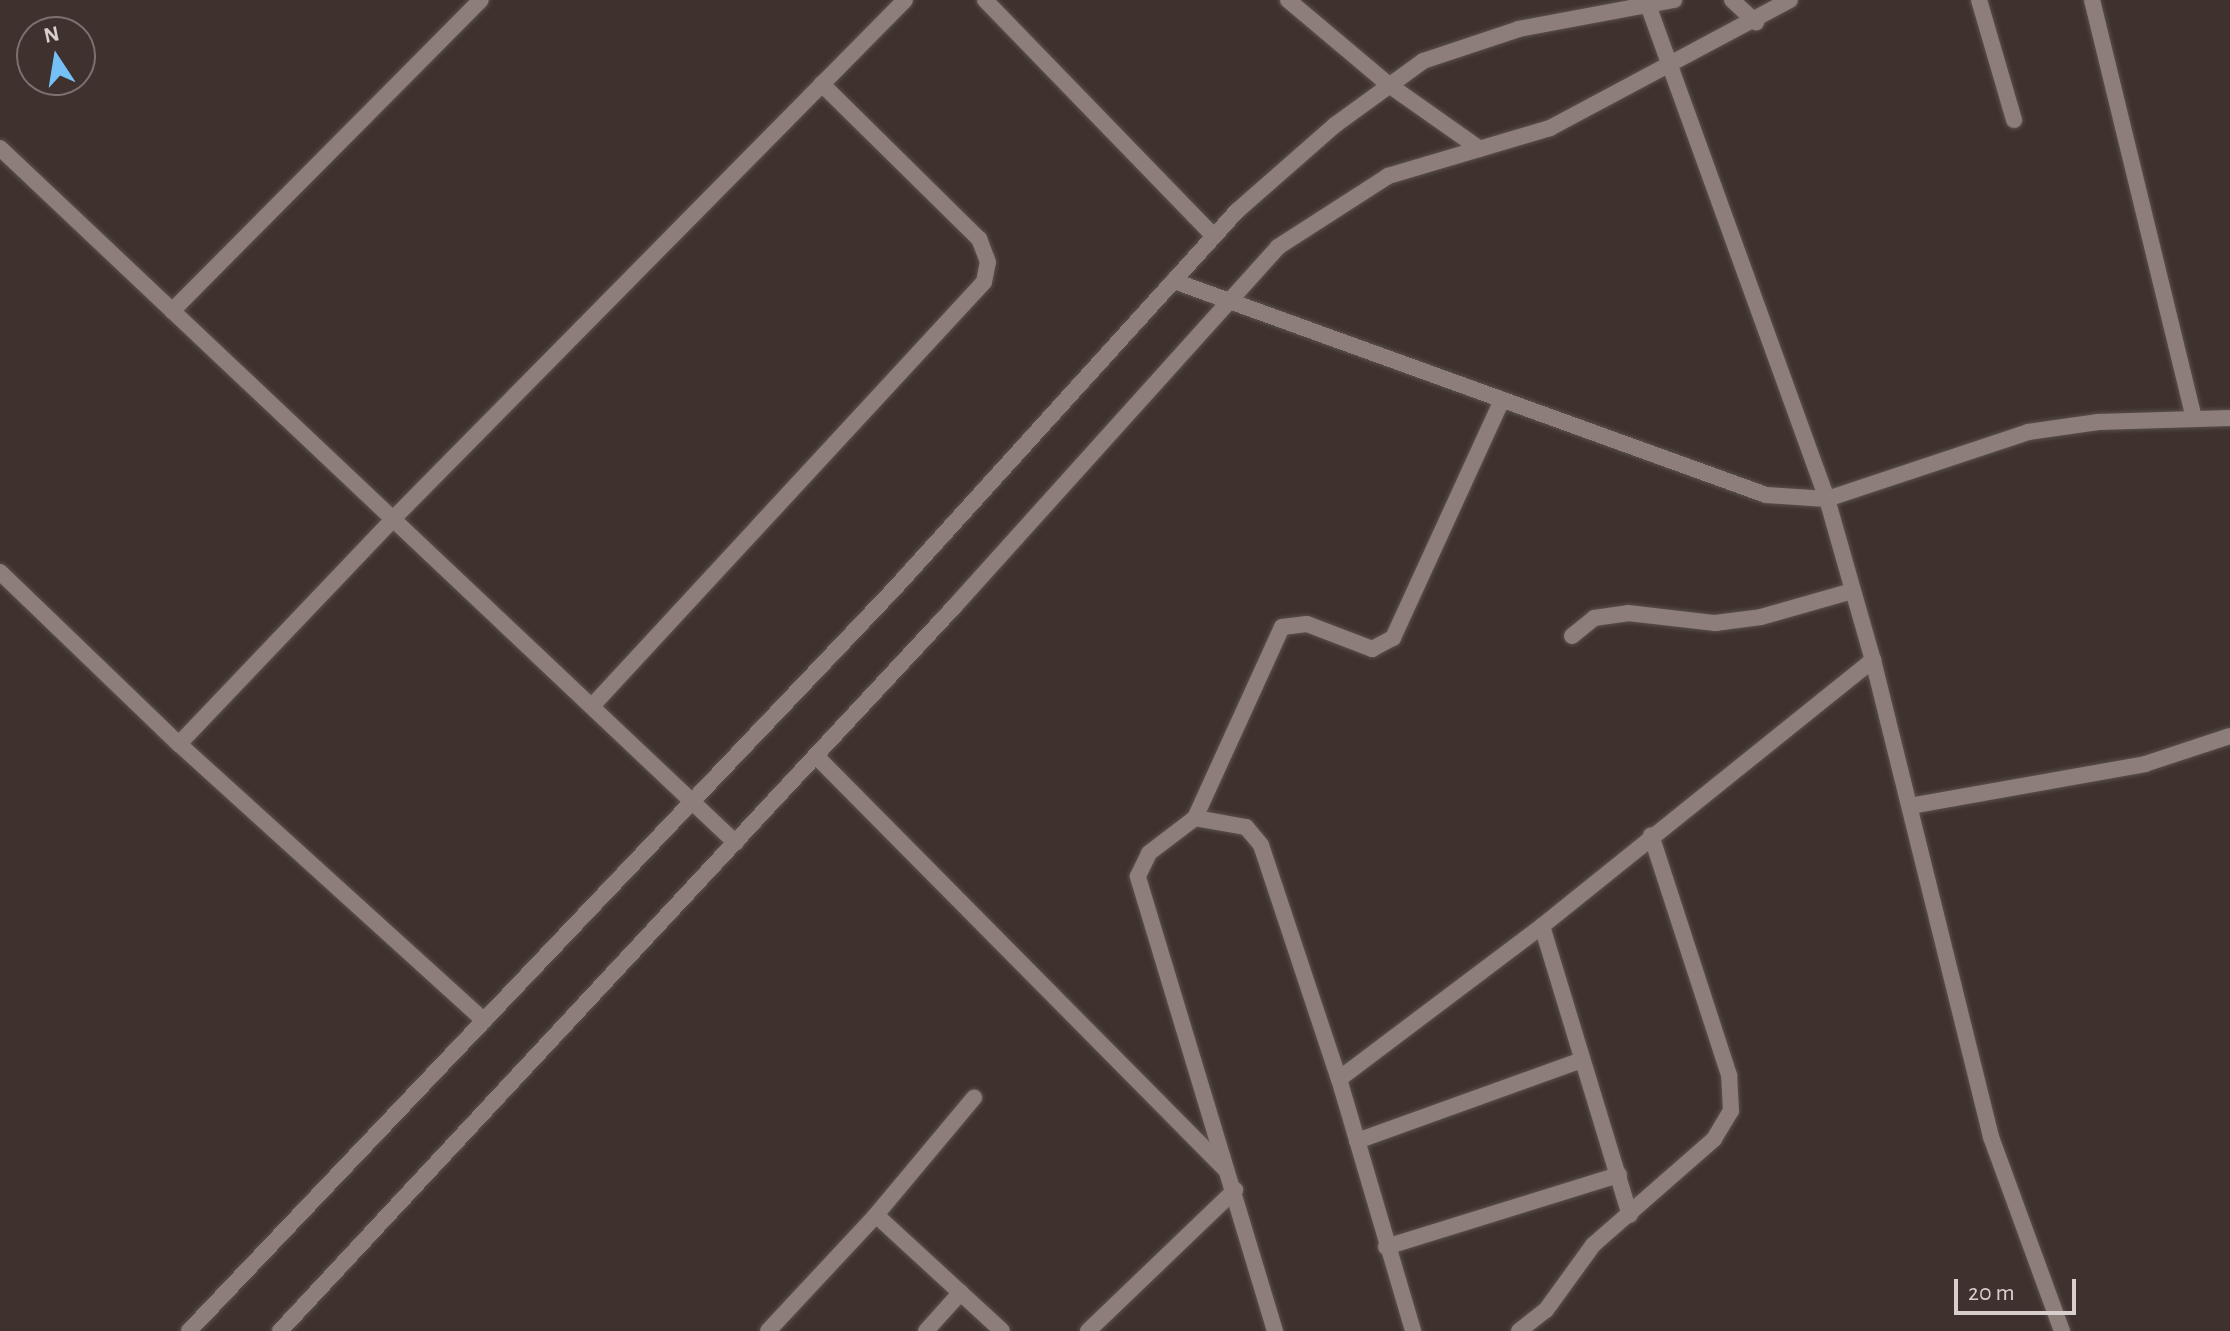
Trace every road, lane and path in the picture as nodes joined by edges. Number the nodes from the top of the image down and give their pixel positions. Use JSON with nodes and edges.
{"nodes":[{"id":1,"x":481,"y":0,"type":"edge"},
{"id":2,"x":905,"y":0,"type":"edge"},
{"id":3,"x":985,"y":0,"type":"edge"},
{"id":4,"x":1288,"y":0,"type":"edge"},
{"id":5,"x":1674,"y":0,"type":"edge"},
{"id":6,"x":1732,"y":0,"type":"edge"},
{"id":7,"x":1790,"y":0,"type":"edge"},
{"id":8,"x":1979,"y":0,"type":"edge"},
{"id":9,"x":2092,"y":0,"type":"edge"},
{"id":10,"x":1648,"y":5,"type":"junction"},
{"id":11,"x":1756,"y":22,"type":"junction"},
{"id":12,"x":1672,"y":65,"type":"junction"},
{"id":13,"x":822,"y":84,"type":"junction"},
{"id":14,"x":1389,"y":85,"type":"junction"},
{"id":15,"x":2014,"y":120,"type":"dead end"},
{"id":16,"x":0,"y":148,"type":"edge"},
{"id":17,"x":1480,"y":149,"type":"junction"},
{"id":18,"x":1214,"y":236,"type":"junction"},
{"id":19,"x":1174,"y":281,"type":"junction"},
{"id":20,"x":1229,"y":301,"type":"junction"},
{"id":21,"x":172,"y":311,"type":"junction"},
{"id":22,"x":1502,"y":400,"type":"junction"},
{"id":23,"x":2230,"y":418,"type":"edge"},
{"id":24,"x":2194,"y":419,"type":"junction"},
{"id":25,"x":1827,"y":499,"type":"junction"},
{"id":26,"x":393,"y":519,"type":"junction"},
{"id":27,"x":0,"y":572,"type":"edge"},
{"id":28,"x":1852,"y":591,"type":"junction"},
{"id":29,"x":1572,"y":636,"type":"dead end"},
{"id":30,"x":1873,"y":660,"type":"junction"},
{"id":31,"x":593,"y":705,"type":"junction"},
{"id":32,"x":2230,"y":736,"type":"edge"},
{"id":33,"x":179,"y":744,"type":"junction"},
{"id":34,"x":816,"y":756,"type":"junction"},
{"id":35,"x":692,"y":802,"type":"junction"},
{"id":36,"x":1910,"y":806,"type":"junction"},
{"id":37,"x":1195,"y":818,"type":"junction"},
{"id":38,"x":1651,"y":835,"type":"junction"},
{"id":39,"x":736,"y":843,"type":"junction"},
{"id":40,"x":1542,"y":926,"type":"junction"},
{"id":41,"x":484,"y":1021,"type":"junction"},
{"id":42,"x":1582,"y":1060,"type":"junction"},
{"id":43,"x":1339,"y":1079,"type":"junction"},
{"id":44,"x":974,"y":1098,"type":"dead end"},
{"id":45,"x":1357,"y":1141,"type":"junction"},
{"id":46,"x":1228,"y":1172,"type":"junction"},
{"id":47,"x":1619,"y":1175,"type":"junction"},
{"id":48,"x":1235,"y":1190,"type":"junction"},
{"id":49,"x":876,"y":1215,"type":"junction"},
{"id":50,"x":1630,"y":1215,"type":"junction"},
{"id":51,"x":1386,"y":1247,"type":"junction"},
{"id":52,"x":961,"y":1292,"type":"junction"},
{"id":53,"x":189,"y":1331,"type":"edge"},
{"id":54,"x":280,"y":1331,"type":"edge"},
{"id":55,"x":768,"y":1331,"type":"edge"},
{"id":56,"x":926,"y":1331,"type":"edge"},
{"id":57,"x":1002,"y":1331,"type":"edge"},
{"id":58,"x":1088,"y":1331,"type":"edge"},
{"id":59,"x":1275,"y":1331,"type":"edge"},
{"id":60,"x":1413,"y":1331,"type":"edge"},
{"id":61,"x":1519,"y":1331,"type":"edge"},
{"id":62,"x":2062,"y":1331,"type":"edge"}],
"edges":[{"from":1,"to":21,"type":"street"},
{"from":2,"to":13,"type":"street"},
{"from":3,"to":18,"type":"street"},
{"from":4,"to":14,"type":"street"},
{"from":5,"to":10,"type":"street"},
{"from":6,"to":11,"type":"street"},
{"from":7,"to":11,"type":"street"},
{"from":8,"to":15,"type":"street"},
{"from":9,"to":24,"type":"street"},
{"from":10,"to":12,"type":"street"},
{"from":10,"to":14,"type":"street"},
{"from":11,"to":12,"type":"street"},
{"from":12,"to":17,"type":"street"},
{"from":12,"to":25,"type":"street"},
{"from":13,"to":26,"type":"street"},
{"from":13,"to":31,"type":"street"},
{"from":14,"to":17,"type":"street"},
{"from":14,"to":18,"type":"street"},
{"from":16,"to":21,"type":"street"},
{"from":17,"to":20,"type":"street"},
{"from":18,"to":19,"type":"street"},
{"from":19,"to":20,"type":"street"},
{"from":19,"to":35,"type":"street"},
{"from":20,"to":22,"type":"street"},
{"from":20,"to":34,"type":"street"},
{"from":21,"to":26,"type":"street"},
{"from":22,"to":25,"type":"street"},
{"from":22,"to":37,"type":"street"},
{"from":23,"to":24,"type":"street"},
{"from":24,"to":25,"type":"street"},
{"from":25,"to":28,"type":"street"},
{"from":26,"to":31,"type":"street"},
{"from":26,"to":33,"type":"street"},
{"from":27,"to":33,"type":"street"},
{"from":28,"to":29,"type":"street"},
{"from":28,"to":30,"type":"street"},
{"from":30,"to":36,"type":"street"},
{"from":30,"to":38,"type":"street"},
{"from":31,"to":35,"type":"street"},
{"from":32,"to":36,"type":"street"},
{"from":33,"to":41,"type":"street"},
{"from":34,"to":39,"type":"street"},
{"from":34,"to":46,"type":"street"},
{"from":35,"to":39,"type":"street"},
{"from":35,"to":41,"type":"street"},
{"from":36,"to":62,"type":"street"},
{"from":37,"to":43,"type":"street"},
{"from":37,"to":46,"type":"street"},
{"from":38,"to":40,"type":"street"},
{"from":38,"to":50,"type":"street"},
{"from":39,"to":54,"type":"street"},
{"from":40,"to":42,"type":"street"},
{"from":40,"to":43,"type":"street"},
{"from":41,"to":53,"type":"street"},
{"from":42,"to":45,"type":"street"},
{"from":42,"to":47,"type":"street"},
{"from":43,"to":45,"type":"street"},
{"from":44,"to":49,"type":"street"},
{"from":45,"to":51,"type":"street"},
{"from":46,"to":48,"type":"street"},
{"from":47,"to":50,"type":"street"},
{"from":47,"to":51,"type":"street"},
{"from":48,"to":58,"type":"street"},
{"from":48,"to":59,"type":"street"},
{"from":49,"to":52,"type":"street"},
{"from":49,"to":55,"type":"street"},
{"from":50,"to":61,"type":"street"},
{"from":51,"to":60,"type":"street"},
{"from":52,"to":56,"type":"street"},
{"from":52,"to":57,"type":"street"}]}
